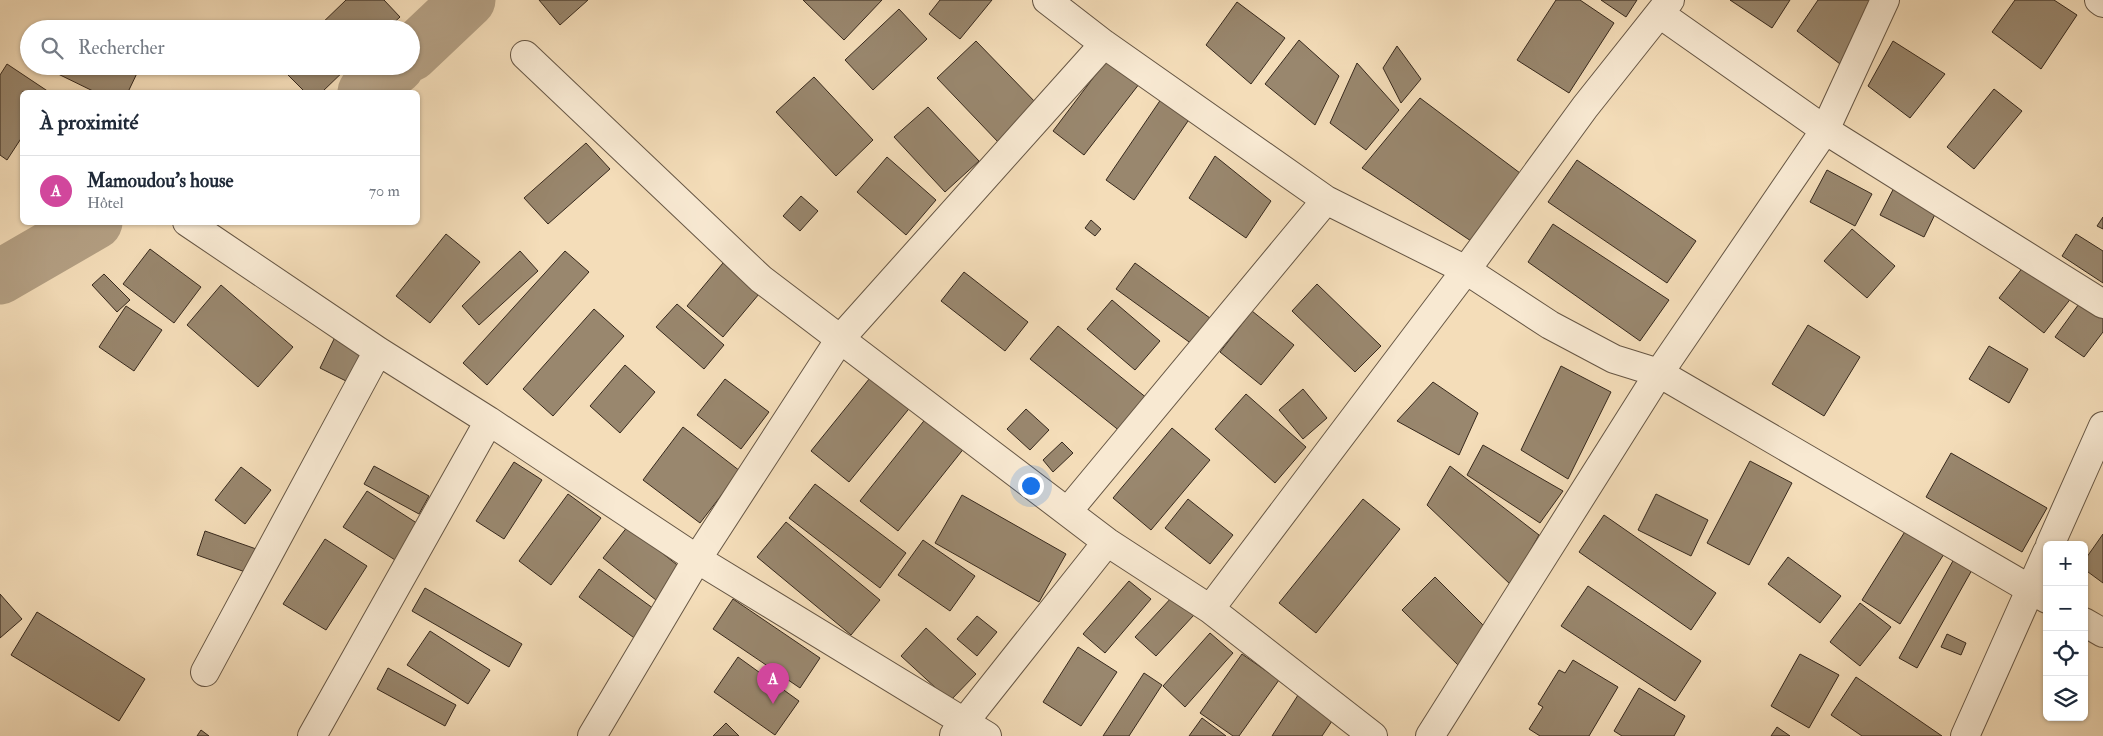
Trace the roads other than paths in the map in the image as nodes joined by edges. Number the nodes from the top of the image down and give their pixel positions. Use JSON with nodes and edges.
{"nodes":[{"id":1,"x":1047,"y":0,"type":"edge"},
{"id":2,"x":1885,"y":0,"type":"edge"},
{"id":3,"x":2099,"y":0,"type":"edge"},
{"id":4,"x":2103,"y":3,"type":"edge"},
{"id":5,"x":1665,"y":7,"type":"edge"},
{"id":6,"x":1104,"y":44,"type":"junction"},
{"id":7,"x":525,"y":55,"type":"dead end"},
{"id":8,"x":1825,"y":130,"type":"junction"},
{"id":9,"x":1326,"y":200,"type":"junction"},
{"id":10,"x":191,"y":225,"type":"edge"},
{"id":11,"x":1466,"y":270,"type":"junction"},
{"id":12,"x":2103,"y":304,"type":"edge"},
{"id":13,"x":840,"y":339,"type":"junction"},
{"id":14,"x":378,"y":351,"type":"junction"},
{"id":15,"x":1659,"y":373,"type":"junction"},
{"id":16,"x":489,"y":421,"type":"junction"},
{"id":17,"x":2103,"y":426,"type":"edge"},
{"id":18,"x":1068,"y":511,"type":"junction"},
{"id":19,"x":2052,"y":541,"type":"edge"},
{"id":20,"x":1107,"y":542,"type":"junction"},
{"id":21,"x":697,"y":559,"type":"junction"},
{"id":22,"x":2043,"y":571,"type":"edge"},
{"id":23,"x":2038,"y":594,"type":"edge"},
{"id":24,"x":1210,"y":609,"type":"junction"},
{"id":25,"x":2088,"y":624,"type":"edge"},
{"id":26,"x":2103,"y":633,"type":"edge"},
{"id":27,"x":205,"y":672,"type":"dead end"},
{"id":28,"x":959,"y":729,"type":"edge"},
{"id":29,"x":312,"y":736,"type":"edge"},
{"id":30,"x":592,"y":736,"type":"edge"},
{"id":31,"x":987,"y":736,"type":"edge"},
{"id":32,"x":1373,"y":736,"type":"edge"},
{"id":33,"x":1430,"y":736,"type":"edge"},
{"id":34,"x":1965,"y":736,"type":"edge"}],
"edges":[{"from":1,"to":6,"type":"street"},
{"from":2,"to":8,"type":"street"},
{"from":3,"to":4,"type":"street"},
{"from":5,"to":8,"type":"street"},
{"from":5,"to":11,"type":"street"},
{"from":6,"to":9,"type":"street"},
{"from":6,"to":13,"type":"street"},
{"from":7,"to":13,"type":"street"},
{"from":8,"to":12,"type":"street"},
{"from":8,"to":15,"type":"street"},
{"from":9,"to":11,"type":"street"},
{"from":9,"to":18,"type":"street"},
{"from":10,"to":14,"type":"street"},
{"from":11,"to":15,"type":"street"},
{"from":11,"to":24,"type":"street"},
{"from":13,"to":18,"type":"street"},
{"from":13,"to":21,"type":"street"},
{"from":14,"to":16,"type":"street"},
{"from":14,"to":27,"type":"street"},
{"from":15,"to":23,"type":"street"},
{"from":15,"to":33,"type":"street"},
{"from":16,"to":21,"type":"street"},
{"from":16,"to":29,"type":"street"},
{"from":17,"to":19,"type":"street"},
{"from":18,"to":20,"type":"street"},
{"from":20,"to":24,"type":"street"},
{"from":20,"to":28,"type":"street"},
{"from":21,"to":28,"type":"street"},
{"from":21,"to":30,"type":"street"},
{"from":22,"to":23,"type":"street"},
{"from":23,"to":34,"type":"street"},
{"from":24,"to":32,"type":"street"},
{"from":25,"to":26,"type":"street"},
{"from":28,"to":31,"type":"street"}]}
